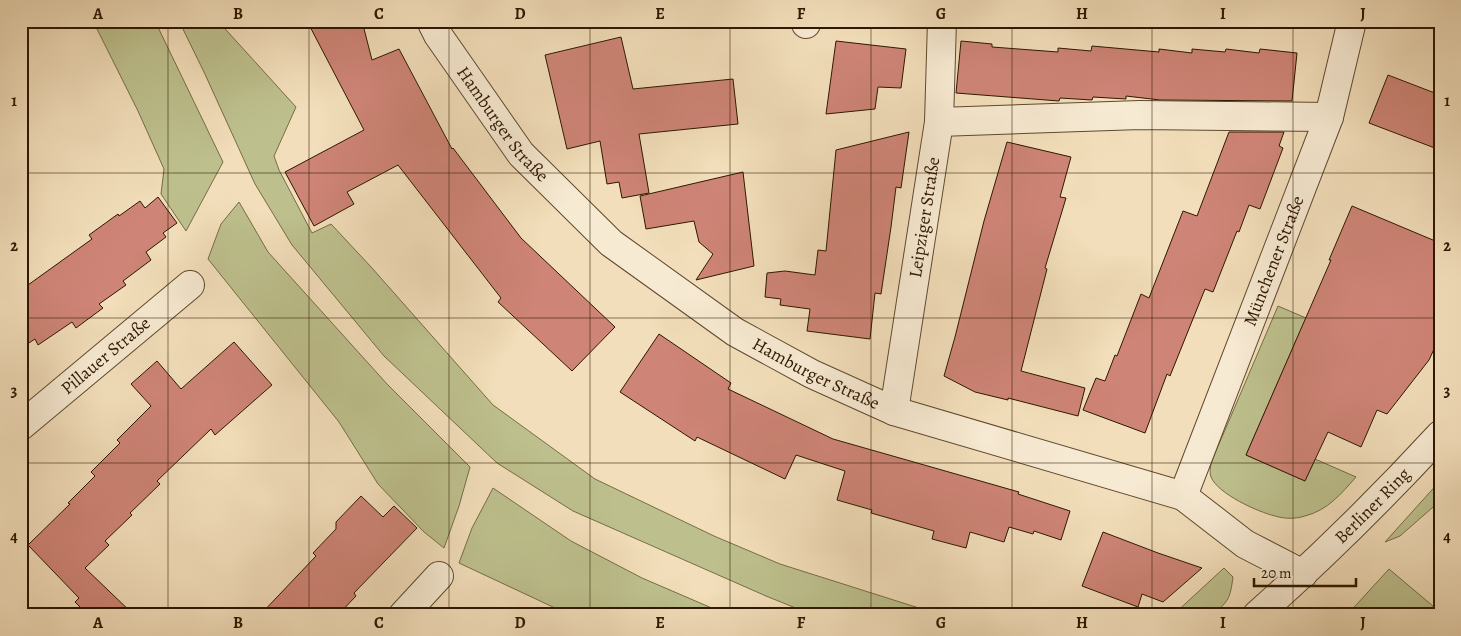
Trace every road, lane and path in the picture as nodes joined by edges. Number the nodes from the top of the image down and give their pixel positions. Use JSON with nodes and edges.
{"nodes":[{"id":1,"x":431,"y":21,"type":"edge"},
{"id":2,"x":942,"y":21,"type":"edge"},
{"id":3,"x":1352,"y":21,"type":"edge"},
{"id":4,"x":1329,"y":117,"type":"junction"},
{"id":5,"x":939,"y":122,"type":"junction"},
{"id":6,"x":190,"y":285,"type":"dead end"},
{"id":7,"x":894,"y":411,"type":"junction"},
{"id":8,"x":21,"y":426,"type":"edge"},
{"id":9,"x":1440,"y":435,"type":"edge"},
{"id":10,"x":1183,"y":496,"type":"junction"},
{"id":11,"x":1303,"y":574,"type":"junction"},
{"id":12,"x":439,"y":576,"type":"dead end"},
{"id":13,"x":403,"y":615,"type":"edge"},
{"id":14,"x":1258,"y":615,"type":"edge"}],
"edges":[{"from":1,"to":7,"type":"street","name":"Hamburger Straße"},
{"from":2,"to":5,"type":"street","name":"Leipziger Straße"},
{"from":3,"to":4,"type":"street","name":"Münchener Straße"},
{"from":4,"to":5,"type":"street"},
{"from":4,"to":10,"type":"street","name":"Münchener Straße"},
{"from":5,"to":7,"type":"street","name":"Leipziger Straße"},
{"from":6,"to":8,"type":"street","name":"Pillauer Straße"},
{"from":7,"to":10,"type":"street","name":"Hamburger Straße"},
{"from":9,"to":11,"type":"street","name":"Berliner Ring"},
{"from":10,"to":11,"type":"street","name":"Hamburger Straße"},
{"from":11,"to":14,"type":"street","name":"Berliner Ring"},
{"from":12,"to":13,"type":"street"}]}
